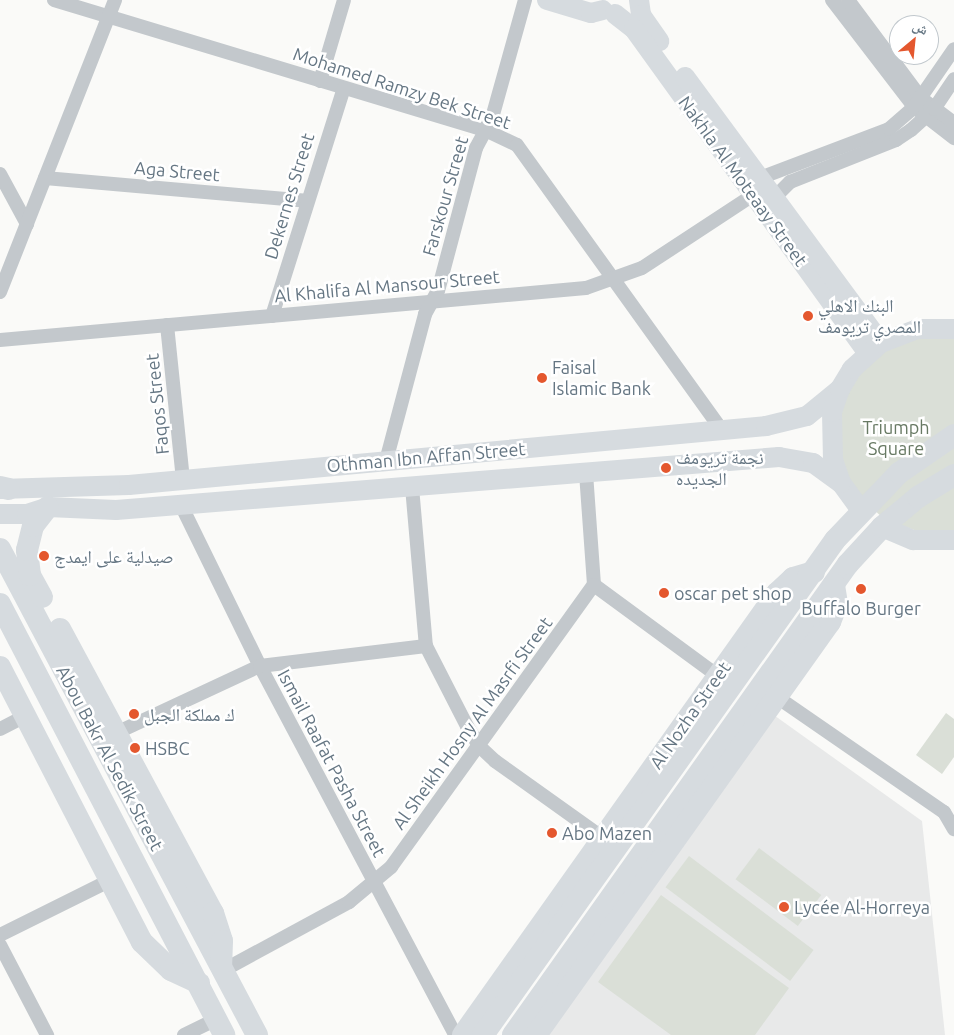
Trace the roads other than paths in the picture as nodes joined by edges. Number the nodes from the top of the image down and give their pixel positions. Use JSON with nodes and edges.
{"nodes":[{"id":1,"x":54,"y":0,"type":"edge"},
{"id":2,"x":115,"y":0,"type":"edge"},
{"id":3,"x":344,"y":0,"type":"edge"},
{"id":4,"x":525,"y":0,"type":"edge"},
{"id":5,"x":547,"y":0,"type":"edge"},
{"id":6,"x":638,"y":0,"type":"edge"},
{"id":7,"x":832,"y":0,"type":"edge"},
{"id":8,"x":848,"y":0,"type":"edge"},
{"id":9,"x":605,"y":8,"type":"edge"},
{"id":10,"x":108,"y":18,"type":"junction"},
{"id":11,"x":640,"y":26,"type":"junction"},
{"id":12,"x":954,"y":49,"type":"edge"},
{"id":13,"x":954,"y":79,"type":"edge"},
{"id":14,"x":320,"y":81,"type":"junction"},
{"id":15,"x":344,"y":88,"type":"junction"},
{"id":16,"x":918,"y":103,"type":"junction"},
{"id":17,"x":930,"y":114,"type":"junction"},
{"id":18,"x":954,"y":123,"type":"edge"},
{"id":19,"x":485,"y":130,"type":"junction"},
{"id":20,"x":954,"y":138,"type":"edge"},
{"id":21,"x":0,"y":174,"type":"edge"},
{"id":22,"x":45,"y":178,"type":"junction"},
{"id":23,"x":757,"y":186,"type":"junction"},
{"id":24,"x":774,"y":198,"type":"junction"},
{"id":25,"x":306,"y":201,"type":"junction"},
{"id":26,"x":27,"y":224,"type":"junction"},
{"id":27,"x":617,"y":279,"type":"junction"},
{"id":28,"x":0,"y":292,"type":"edge"},
{"id":29,"x":432,"y":301,"type":"junction"},
{"id":30,"x":272,"y":316,"type":"junction"},
{"id":31,"x":168,"y":325,"type":"junction"},
{"id":32,"x":954,"y":329,"type":"edge"},
{"id":33,"x":0,"y":340,"type":"edge"},
{"id":34,"x":874,"y":348,"type":"junction"},
{"id":35,"x":840,"y":389,"type":"junction"},
{"id":36,"x":727,"y":430,"type":"junction"},
{"id":37,"x":954,"y":435,"type":"edge"},
{"id":38,"x":779,"y":457,"type":"junction"},
{"id":39,"x":386,"y":461,"type":"junction"},
{"id":40,"x":586,"y":473,"type":"junction"},
{"id":41,"x":954,"y":475,"type":"edge"},
{"id":42,"x":183,"y":480,"type":"junction"},
{"id":43,"x":841,"y":483,"type":"junction"},
{"id":44,"x":412,"y":487,"type":"junction"},
{"id":45,"x":3,"y":488,"type":"edge"},
{"id":46,"x":181,"y":505,"type":"junction"},
{"id":47,"x":48,"y":507,"type":"junction"},
{"id":48,"x":860,"y":509,"type":"junction"},
{"id":49,"x":0,"y":514,"type":"edge"},
{"id":50,"x":882,"y":527,"type":"junction"},
{"id":51,"x":954,"y":540,"type":"edge"},
{"id":52,"x":0,"y":549,"type":"edge"},
{"id":53,"x":0,"y":558,"type":"edge"},
{"id":54,"x":814,"y":572,"type":"junction"},
{"id":55,"x":30,"y":575,"type":"junction"},
{"id":56,"x":834,"y":584,"type":"junction"},
{"id":57,"x":594,"y":585,"type":"junction"},
{"id":58,"x":0,"y":604,"type":"edge"},
{"id":59,"x":426,"y":646,"type":"junction"},
{"id":60,"x":0,"y":666,"type":"edge"},
{"id":61,"x":260,"y":666,"type":"junction"},
{"id":62,"x":718,"y":676,"type":"junction"},
{"id":63,"x":777,"y":697,"type":"junction"},
{"id":64,"x":26,"y":716,"type":"junction"},
{"id":65,"x":0,"y":729,"type":"edge"},
{"id":66,"x":116,"y":732,"type":"junction"},
{"id":67,"x":479,"y":746,"type":"junction"},
{"id":68,"x":952,"y":821,"type":"edge"},
{"id":69,"x":603,"y":838,"type":"junction"},
{"id":70,"x":111,"y":880,"type":"junction"},
{"id":71,"x":374,"y":884,"type":"junction"},
{"id":72,"x":0,"y":935,"type":"edge"},
{"id":73,"x":0,"y":945,"type":"edge"},
{"id":74,"x":221,"y":969,"type":"junction"},
{"id":75,"x":199,"y":983,"type":"junction"},
{"id":76,"x":220,"y":1027,"type":"edge"},
{"id":77,"x":47,"y":1035,"type":"edge"},
{"id":78,"x":184,"y":1035,"type":"edge"},
{"id":79,"x":257,"y":1035,"type":"edge"},
{"id":80,"x":455,"y":1035,"type":"edge"},
{"id":81,"x":463,"y":1035,"type":"edge"},
{"id":82,"x":483,"y":1035,"type":"edge"},
{"id":83,"x":513,"y":1035,"type":"edge"},
{"id":84,"x":536,"y":1035,"type":"edge"}],
"edges":[{"from":1,"to":10,"type":"street","name":"Mohamed Ramzy Bek Street"},
{"from":2,"to":10,"type":"street"},
{"from":3,"to":14,"type":"street"},
{"from":4,"to":19,"type":"street","name":"Farskour Street"},
{"from":5,"to":9,"type":"main road"},
{"from":6,"to":9,"type":"main road"},
{"from":6,"to":11,"type":"main road","name":"Nakhla Al Moteaay Street"},
{"from":7,"to":16,"type":"street"},
{"from":8,"to":16,"type":"street"},
{"from":9,"to":11,"type":"main road","name":"Nakhla Al Moteaay Street"},
{"from":10,"to":14,"type":"street","name":"Mohamed Ramzy Bek Street"},
{"from":10,"to":22,"type":"street"},
{"from":11,"to":23,"type":"main road","name":"Nakhla Al Moteaay Street"},
{"from":12,"to":16,"type":"street","name":"Al Khalifa Al Mansour Street"},
{"from":13,"to":17,"type":"street"},
{"from":14,"to":15,"type":"street","name":"Mohamed Ramzy Bek Street"},
{"from":15,"to":19,"type":"street","name":"Mohamed Ramzy Bek Street"},
{"from":15,"to":25,"type":"street","name":"Dekernes Street"},
{"from":16,"to":17,"type":"street"},
{"from":16,"to":23,"type":"street","name":"Al Khalifa Al Mansour Street"},
{"from":17,"to":18,"type":"street"},
{"from":17,"to":20,"type":"street"},
{"from":17,"to":24,"type":"street"},
{"from":19,"to":27,"type":"street","name":"Mohamed Ramzy Bek Street"},
{"from":19,"to":29,"type":"street","name":"Farskour Street"},
{"from":21,"to":26,"type":"street"},
{"from":22,"to":25,"type":"street","name":"Aga Street"},
{"from":22,"to":26,"type":"street"},
{"from":23,"to":24,"type":"main road","name":"Nakhla Al Moteaay Street"},
{"from":23,"to":27,"type":"street","name":"Al Khalifa Al Mansour Street"},
{"from":23,"to":34,"type":"main road","name":"Nakhla Al Moteaay Street"},
{"from":24,"to":34,"type":"main road","name":"Nakhla Al Moteaay Street"},
{"from":25,"to":30,"type":"street","name":"Dekernes Street"},
{"from":26,"to":28,"type":"street"},
{"from":27,"to":29,"type":"street","name":"Al Khalifa Al Mansour Street"},
{"from":27,"to":36,"type":"street","name":"Mohamed Ramzy Bek Street"},
{"from":29,"to":30,"type":"street","name":"Al Khalifa Al Mansour Street"},
{"from":29,"to":39,"type":"street","name":"Farskour Street"},
{"from":30,"to":31,"type":"street","name":"Al Khalifa Al Mansour Street"},
{"from":31,"to":33,"type":"street","name":"Al Khalifa Al Mansour Street"},
{"from":31,"to":42,"type":"street","name":"Faqos Street"},
{"from":32,"to":34,"type":"main road"},
{"from":34,"to":35,"type":"main road"},
{"from":35,"to":36,"type":"main road","name":"Othman Ibn Affan Street"},
{"from":35,"to":43,"type":"main road"},
{"from":36,"to":38,"type":"main road"},
{"from":36,"to":39,"type":"main road","name":"Othman Ibn Affan Street"},
{"from":37,"to":48,"type":"main road"},
{"from":38,"to":40,"type":"main road","name":"Othman Ibn Affan Street"},
{"from":38,"to":43,"type":"main road","name":"Othman Ibn Affan Street"},
{"from":39,"to":42,"type":"main road","name":"Othman Ibn Affan Street"},
{"from":40,"to":44,"type":"main road","name":"Othman Ibn Affan Street"},
{"from":40,"to":57,"type":"street"},
{"from":41,"to":50,"type":"main road"},
{"from":42,"to":45,"type":"main road","name":"Othman Ibn Affan Street"},
{"from":43,"to":48,"type":"main road"},
{"from":44,"to":46,"type":"main road","name":"Othman Ibn Affan Street"},
{"from":44,"to":59,"type":"street"},
{"from":46,"to":47,"type":"main road","name":"Othman Ibn Affan Street"},
{"from":46,"to":61,"type":"street","name":"Ismail Raafat Pasha Street"},
{"from":47,"to":49,"type":"main road","name":"Othman Ibn Affan Street"},
{"from":47,"to":55,"type":"main road","name":"Abou Bakr Al Sedik Street"},
{"from":48,"to":54,"type":"main road"},
{"from":50,"to":51,"type":"main road"},
{"from":50,"to":56,"type":"main road"},
{"from":52,"to":74,"type":"main road","name":"Abou Bakr Al Sedik Street"},
{"from":53,"to":55,"type":"main road"},
{"from":54,"to":62,"type":"main road","name":"Al Nozha Street"},
{"from":54,"to":82,"type":"main road"},
{"from":55,"to":66,"type":"main road","name":"Abou Bakr Al Sedik Street"},
{"from":56,"to":63,"type":"main road"},
{"from":56,"to":83,"type":"main road"},
{"from":57,"to":62,"type":"street"},
{"from":57,"to":67,"type":"street","name":"Al Sheikh Hosny Al Masrfi Street"},
{"from":58,"to":75,"type":"main road","name":"Abou Bakr Al Sedik Street"},
{"from":59,"to":61,"type":"street"},
{"from":59,"to":67,"type":"street"},
{"from":60,"to":64,"type":"main road"},
{"from":61,"to":66,"type":"street"},
{"from":61,"to":71,"type":"street","name":"Ismail Raafat Pasha Street"},
{"from":62,"to":69,"type":"main road","name":"Al Nozha Street"},
{"from":63,"to":68,"type":"street"},
{"from":63,"to":84,"type":"main road"},
{"from":64,"to":65,"type":"street"},
{"from":64,"to":70,"type":"main road"},
{"from":66,"to":74,"type":"main road","name":"Abou Bakr Al Sedik Street"},
{"from":67,"to":69,"type":"street"},
{"from":67,"to":71,"type":"street","name":"Al Sheikh Hosny Al Masrfi Street"},
{"from":69,"to":81,"type":"main road","name":"Al Nozha Street"},
{"from":70,"to":72,"type":"street"},
{"from":70,"to":75,"type":"main road"},
{"from":71,"to":74,"type":"street","name":"Al Sheikh Hosny Al Masrfi Street"},
{"from":71,"to":80,"type":"street","name":"Ismail Raafat Pasha Street"},
{"from":73,"to":77,"type":"street"},
{"from":74,"to":79,"type":"main road","name":"Abou Bakr Al Sedik Street"},
{"from":75,"to":76,"type":"main road","name":"Abou Bakr Al Sedik Street"},
{"from":76,"to":78,"type":"street"}]}
